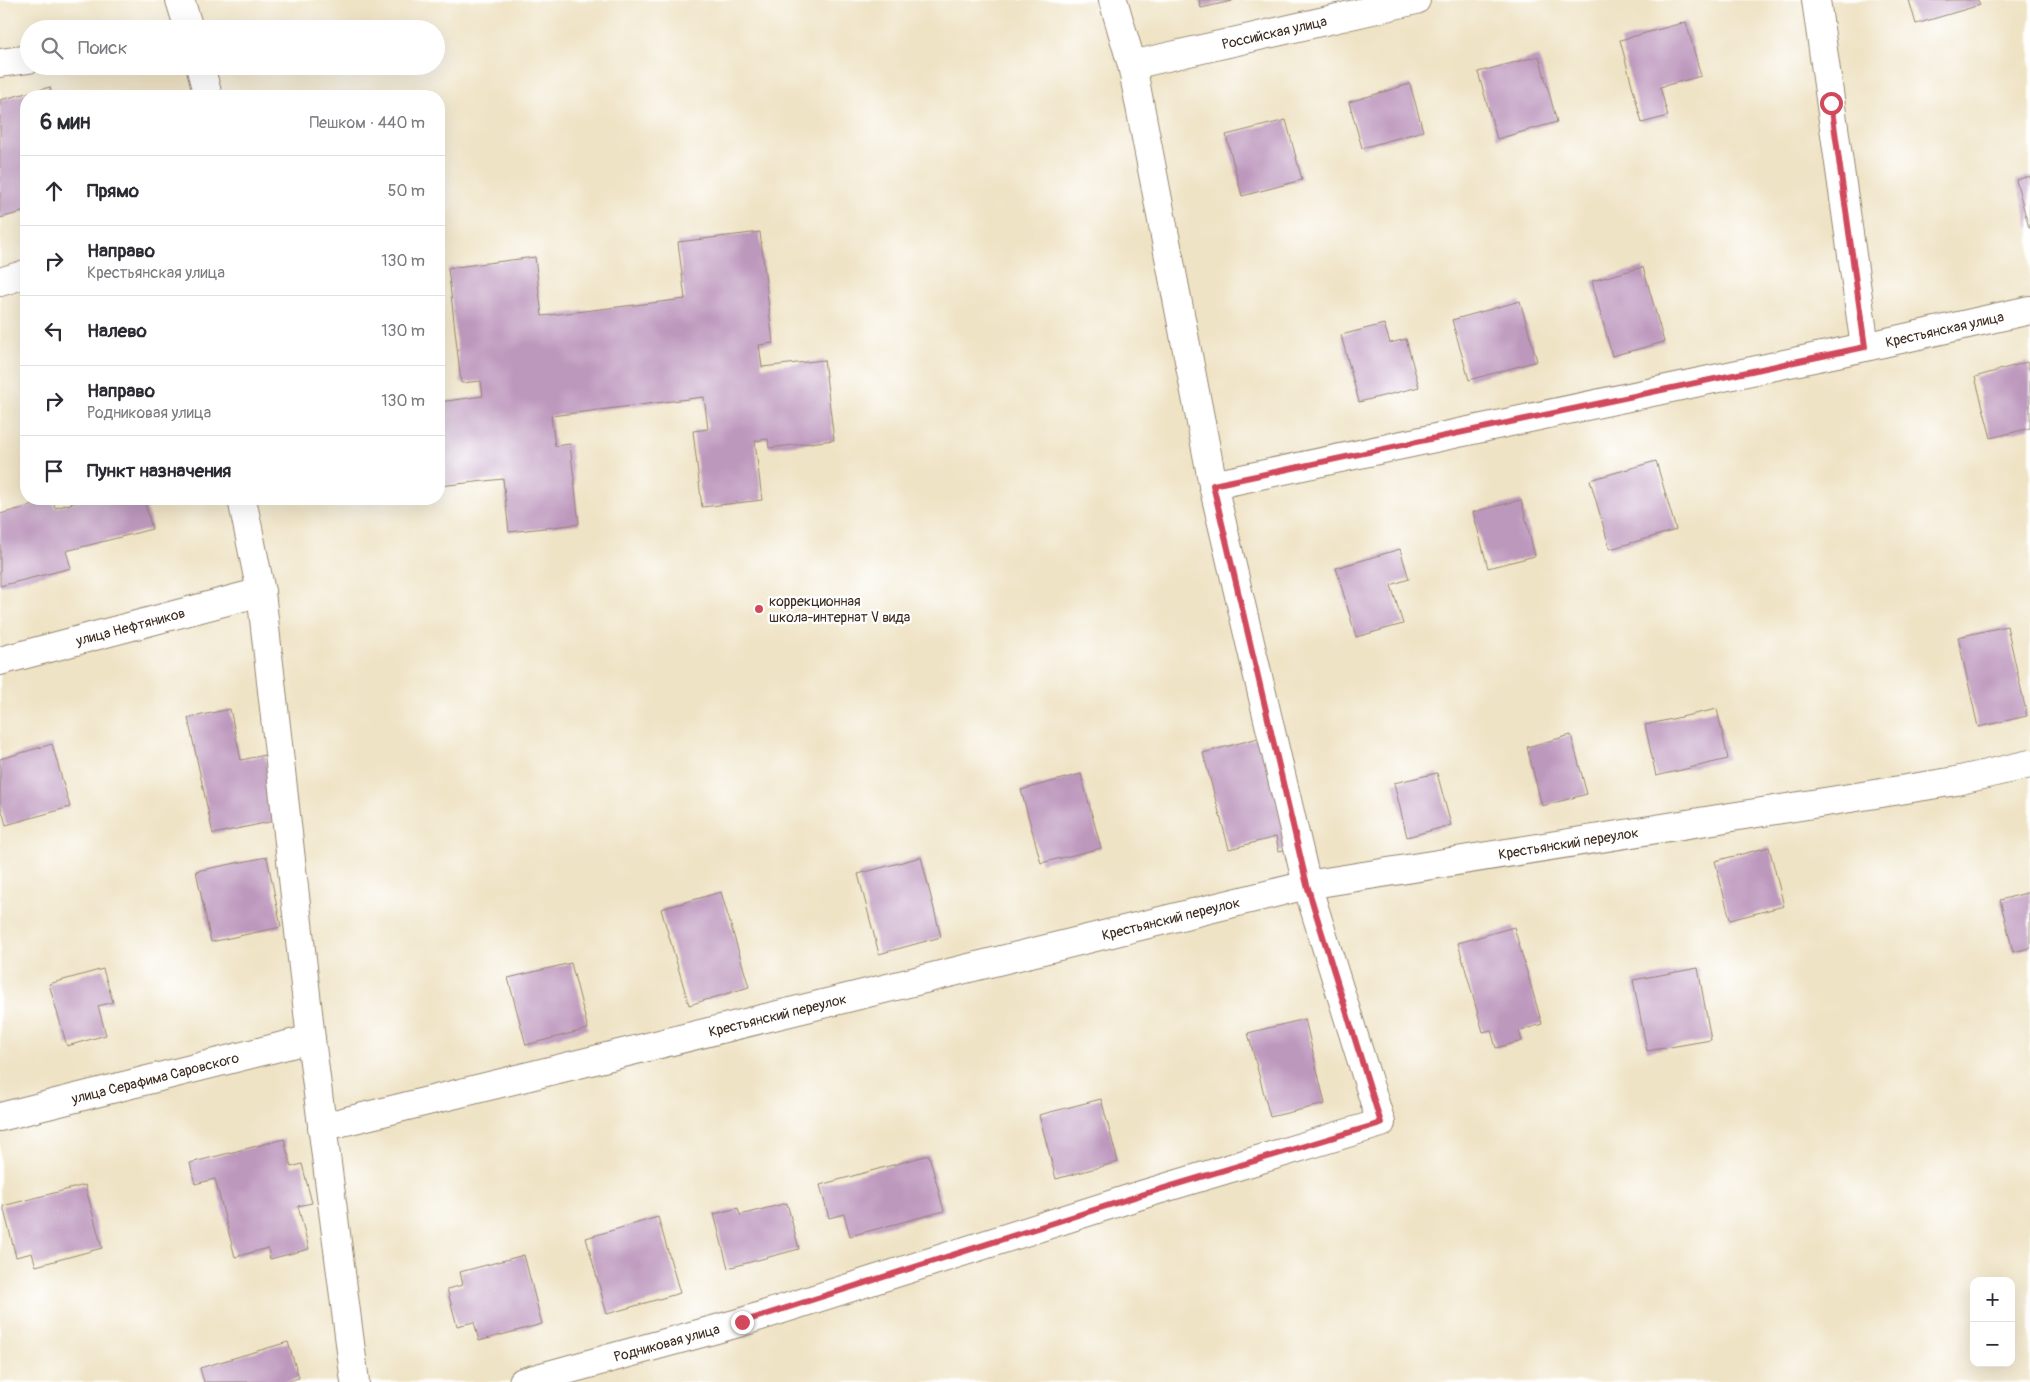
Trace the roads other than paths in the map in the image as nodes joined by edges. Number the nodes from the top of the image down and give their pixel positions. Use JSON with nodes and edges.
{"nodes":[{"id":1,"x":180,"y":0,"type":"edge"},
{"id":2,"x":1113,"y":0,"type":"edge"},
{"id":3,"x":1416,"y":0,"type":"edge"},
{"id":4,"x":1816,"y":0,"type":"edge"},
{"id":5,"x":186,"y":20,"type":"edge"},
{"id":6,"x":20,"y":60,"type":"edge"},
{"id":7,"x":0,"y":63,"type":"edge"},
{"id":8,"x":1132,"y":65,"type":"junction"},
{"id":9,"x":202,"y":75,"type":"edge"},
{"id":10,"x":206,"y":90,"type":"edge"},
{"id":11,"x":20,"y":276,"type":"edge"},
{"id":12,"x":0,"y":282,"type":"edge"},
{"id":13,"x":2030,"y":310,"type":"edge"},
{"id":14,"x":1865,"y":347,"type":"junction"},
{"id":15,"x":1213,"y":485,"type":"junction"},
{"id":16,"x":243,"y":505,"type":"edge"},
{"id":17,"x":261,"y":592,"type":"junction"},
{"id":18,"x":0,"y":661,"type":"edge"},
{"id":19,"x":2030,"y":764,"type":"edge"},
{"id":20,"x":1307,"y":885,"type":"junction"},
{"id":21,"x":311,"y":1039,"type":"junction"},
{"id":22,"x":0,"y":1117,"type":"edge"},
{"id":23,"x":322,"y":1127,"type":"junction"},
{"id":24,"x":354,"y":1382,"type":"edge"},
{"id":25,"x":523,"y":1382,"type":"edge"}],
"edges":[{"from":1,"to":5,"type":"street"},
{"from":2,"to":8,"type":"street"},
{"from":3,"to":8,"type":"street","name":"Российская улица"},
{"from":4,"to":14,"type":"street"},
{"from":6,"to":7,"type":"street"},
{"from":8,"to":15,"type":"street"},
{"from":9,"to":10,"type":"street"},
{"from":11,"to":12,"type":"street"},
{"from":13,"to":14,"type":"street","name":"Крестьянская улица"},
{"from":14,"to":15,"type":"street","name":"Крестьянская улица"},
{"from":15,"to":20,"type":"street"},
{"from":16,"to":17,"type":"street"},
{"from":17,"to":18,"type":"street","name":"улица Нефтяников"},
{"from":17,"to":21,"type":"street"},
{"from":19,"to":20,"type":"street","name":"Крестьянский переулок"},
{"from":20,"to":23,"type":"street","name":"Крестьянский переулок"},
{"from":20,"to":25,"type":"street","name":"Родниковая улица"},
{"from":21,"to":22,"type":"street","name":"улица Серафима Саровского"},
{"from":21,"to":23,"type":"street"},
{"from":23,"to":24,"type":"street"}]}
